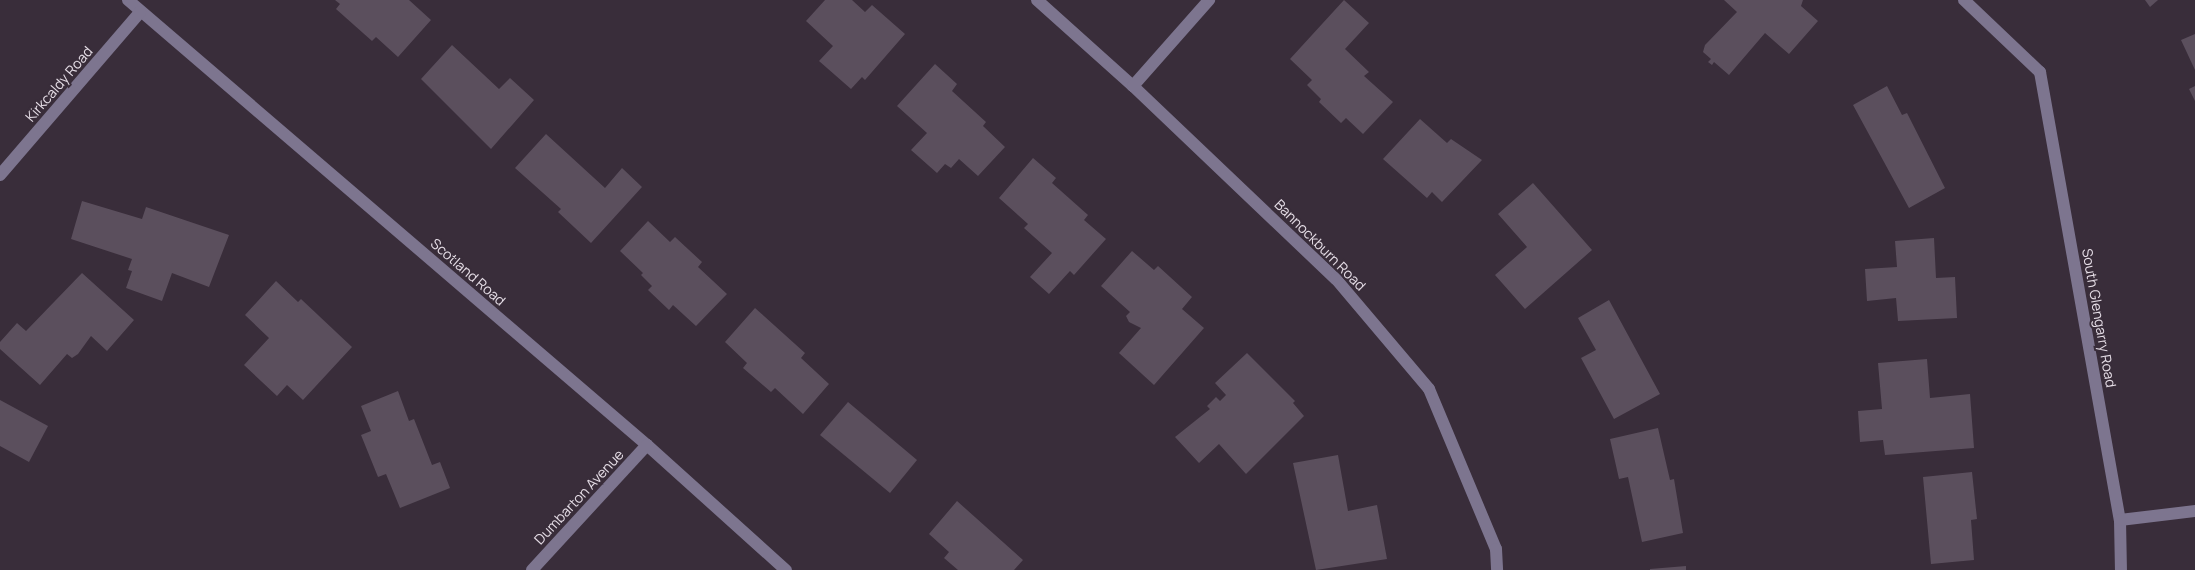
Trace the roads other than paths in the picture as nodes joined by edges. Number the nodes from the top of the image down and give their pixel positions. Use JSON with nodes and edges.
{"nodes":[{"id":1,"x":128,"y":0,"type":"edge"},
{"id":2,"x":1037,"y":0,"type":"edge"},
{"id":3,"x":1209,"y":0,"type":"edge"},
{"id":4,"x":1964,"y":0,"type":"edge"},
{"id":5,"x":140,"y":12,"type":"junction"},
{"id":6,"x":1133,"y":86,"type":"junction"},
{"id":7,"x":0,"y":175,"type":"edge"},
{"id":8,"x":648,"y":445,"type":"junction"},
{"id":9,"x":2195,"y":511,"type":"edge"},
{"id":10,"x":2120,"y":520,"type":"junction"},
{"id":11,"x":532,"y":570,"type":"edge"},
{"id":12,"x":786,"y":570,"type":"edge"},
{"id":13,"x":1497,"y":570,"type":"edge"},
{"id":14,"x":2122,"y":570,"type":"edge"}],
"edges":[{"from":1,"to":5,"type":"street","name":"Scotland Road"},
{"from":2,"to":6,"type":"street","name":"Bannockburn Road"},
{"from":3,"to":6,"type":"street"},
{"from":4,"to":10,"type":"street","name":"South Glengarry Road"},
{"from":5,"to":7,"type":"street","name":"Kirkcaldy Road"},
{"from":5,"to":8,"type":"street","name":"Scotland Road"},
{"from":6,"to":13,"type":"street","name":"Bannockburn Road"},
{"from":8,"to":11,"type":"street","name":"Dumbarton Avenue"},
{"from":8,"to":12,"type":"street","name":"Scotland Road"},
{"from":9,"to":10,"type":"street"},
{"from":10,"to":14,"type":"street","name":"South Glengarry Road"}]}
